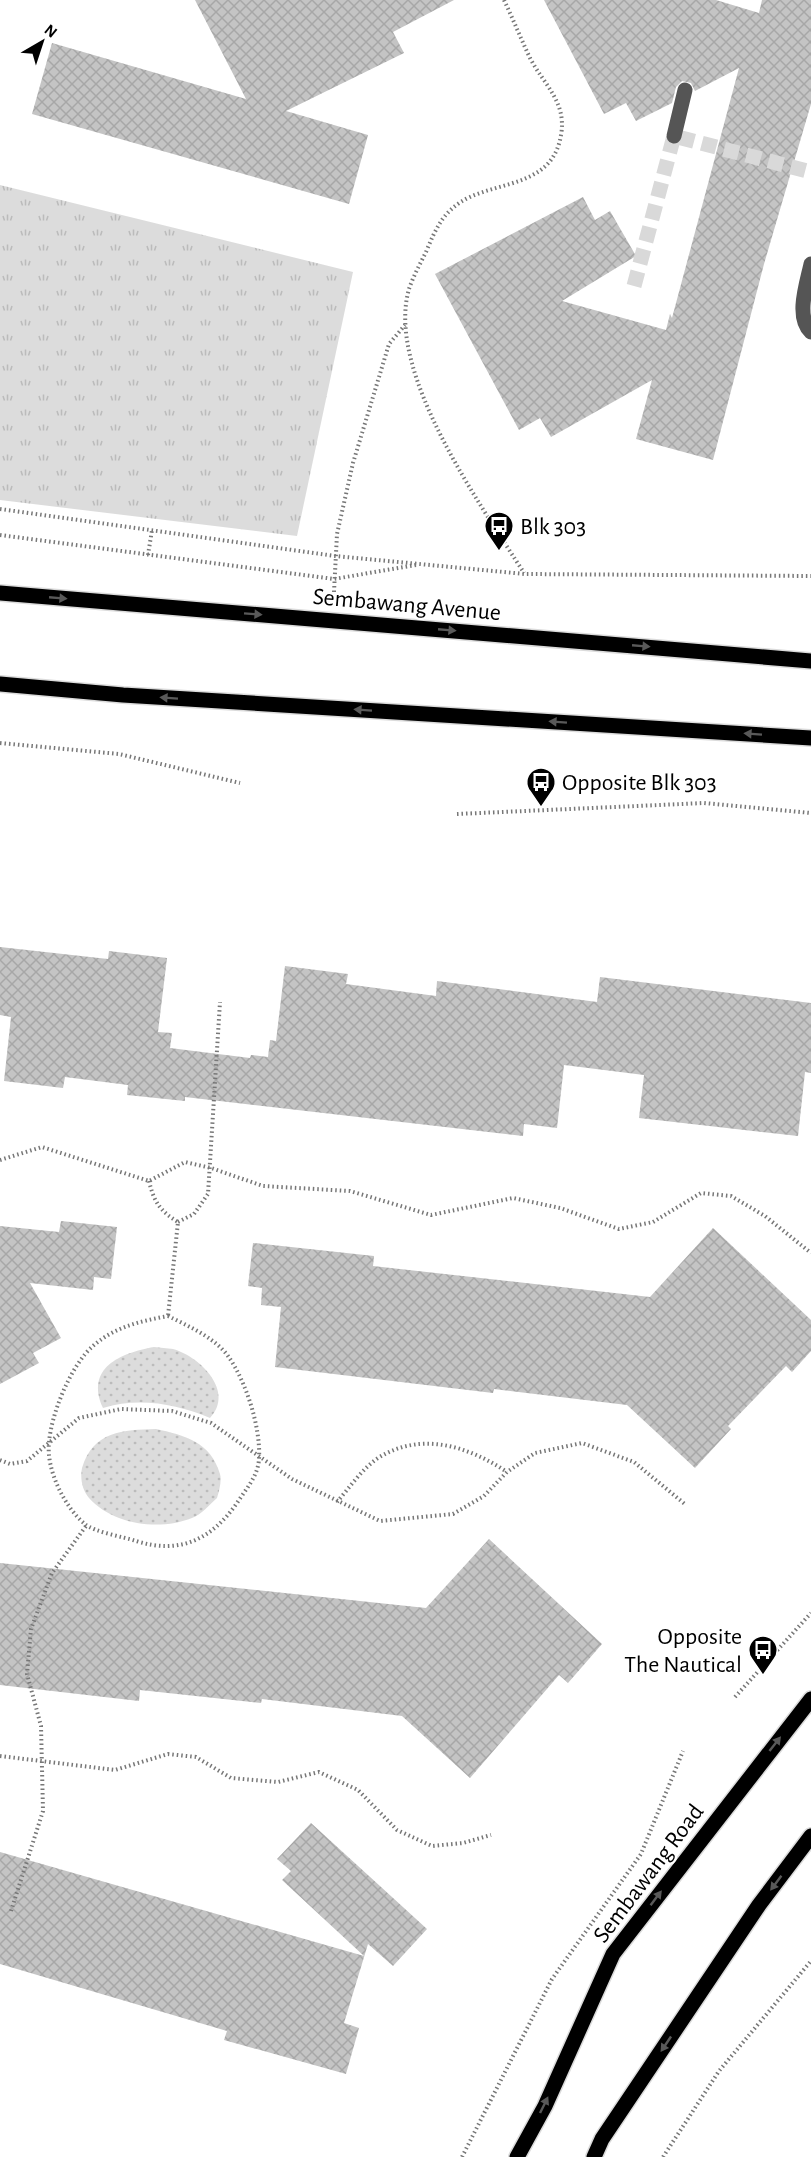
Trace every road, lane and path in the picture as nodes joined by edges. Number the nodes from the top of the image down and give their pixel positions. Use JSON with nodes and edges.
{"nodes":[{"id":1,"x":504,"y":0,"type":"edge"},
{"id":2,"x":685,"y":90,"type":"dead end"},
{"id":3,"x":674,"y":136,"type":"dead end"},
{"id":4,"x":811,"y":264,"type":"edge"},
{"id":5,"x":406,"y":324,"type":"junction"},
{"id":6,"x":811,"y":332,"type":"edge"},
{"id":7,"x":0,"y":509,"type":"edge"},
{"id":8,"x":152,"y":530,"type":"junction"},
{"id":9,"x":0,"y":536,"type":"edge"},
{"id":10,"x":148,"y":555,"type":"junction"},
{"id":11,"x":335,"y":556,"type":"junction"},
{"id":12,"x":423,"y":564,"type":"junction"},
{"id":13,"x":525,"y":574,"type":"junction"},
{"id":14,"x":811,"y":576,"type":"edge"},
{"id":15,"x":334,"y":579,"type":"junction"},
{"id":16,"x":0,"y":593,"type":"edge"},
{"id":17,"x":334,"y":620,"type":"junction"},
{"id":18,"x":811,"y":661,"type":"edge"},
{"id":19,"x":0,"y":684,"type":"edge"},
{"id":20,"x":811,"y":738,"type":"edge"},
{"id":21,"x":0,"y":743,"type":"edge"},
{"id":22,"x":240,"y":783,"type":"dead end"},
{"id":23,"x":811,"y":813,"type":"edge"},
{"id":24,"x":457,"y":814,"type":"dead end"},
{"id":25,"x":220,"y":1002,"type":"dead end"},
{"id":26,"x":0,"y":1160,"type":"edge"},
{"id":27,"x":212,"y":1168,"type":"junction"},
{"id":28,"x":149,"y":1181,"type":"junction"},
{"id":29,"x":178,"y":1222,"type":"junction"},
{"id":30,"x":811,"y":1253,"type":"edge"},
{"id":31,"x":168,"y":1316,"type":"junction"},
{"id":32,"x":48,"y":1444,"type":"junction"},
{"id":33,"x":259,"y":1459,"type":"junction"},
{"id":34,"x":0,"y":1460,"type":"edge"},
{"id":35,"x":507,"y":1472,"type":"junction"},
{"id":36,"x":337,"y":1502,"type":"junction"},
{"id":37,"x":686,"y":1505,"type":"dead end"},
{"id":38,"x":86,"y":1526,"type":"junction"},
{"id":39,"x":811,"y":1613,"type":"edge"},
{"id":40,"x":735,"y":1697,"type":"dead end"},
{"id":41,"x":811,"y":1699,"type":"edge"},
{"id":42,"x":683,"y":1751,"type":"dead end"},
{"id":43,"x":0,"y":1756,"type":"edge"},
{"id":44,"x":44,"y":1763,"type":"junction"},
{"id":45,"x":490,"y":1835,"type":"dead end"},
{"id":46,"x":811,"y":1836,"type":"edge"},
{"id":47,"x":11,"y":1911,"type":"dead end"},
{"id":48,"x":811,"y":1960,"type":"edge"},
{"id":49,"x":462,"y":2157,"type":"edge"},
{"id":50,"x":517,"y":2157,"type":"edge"},
{"id":51,"x":594,"y":2157,"type":"edge"},
{"id":52,"x":663,"y":2157,"type":"edge"}],
"edges":[{"from":1,"to":5,"type":"path"},
{"from":2,"to":3,"type":"lane"},
{"from":4,"to":6,"type":"lane"},
{"from":5,"to":11,"type":"path"},
{"from":5,"to":13,"type":"path"},
{"from":7,"to":8,"type":"path"},
{"from":8,"to":10,"type":"path"},
{"from":8,"to":11,"type":"path"},
{"from":9,"to":10,"type":"path"},
{"from":10,"to":15,"type":"path"},
{"from":11,"to":12,"type":"path"},
{"from":11,"to":15,"type":"path"},
{"from":12,"to":13,"type":"path"},
{"from":12,"to":15,"type":"path"},
{"from":13,"to":14,"type":"path"},
{"from":15,"to":17,"type":"path"},
{"from":16,"to":17,"type":"main road","name":"Sembawang Avenue","one_way":true},
{"from":17,"to":18,"type":"main road","name":"Sembawang Avenue","one_way":true},
{"from":20,"to":19,"type":"main road","one_way":true},
{"from":21,"to":22,"type":"path"},
{"from":23,"to":24,"type":"path"},
{"from":25,"to":27,"type":"path"},
{"from":26,"to":28,"type":"path"},
{"from":27,"to":28,"type":"path"},
{"from":27,"to":29,"type":"path"},
{"from":27,"to":30,"type":"path"},
{"from":28,"to":29,"type":"path"},
{"from":29,"to":31,"type":"path"},
{"from":31,"to":32,"type":"path"},
{"from":31,"to":33,"type":"path"},
{"from":32,"to":33,"type":"path"},
{"from":32,"to":34,"type":"path"},
{"from":32,"to":38,"type":"path"},
{"from":33,"to":36,"type":"path"},
{"from":33,"to":38,"type":"path"},
{"from":35,"to":36,"type":"path"},
{"from":35,"to":36,"type":"path"},
{"from":35,"to":37,"type":"path"},
{"from":38,"to":44,"type":"path"},
{"from":39,"to":40,"type":"path"},
{"from":50,"to":41,"type":"main road","name":"Sembawang Road","one_way":true},
{"from":42,"to":49,"type":"path"},
{"from":43,"to":44,"type":"path"},
{"from":44,"to":45,"type":"path"},
{"from":44,"to":47,"type":"path"},
{"from":46,"to":51,"type":"main road","one_way":true},
{"from":48,"to":52,"type":"path"}]}
